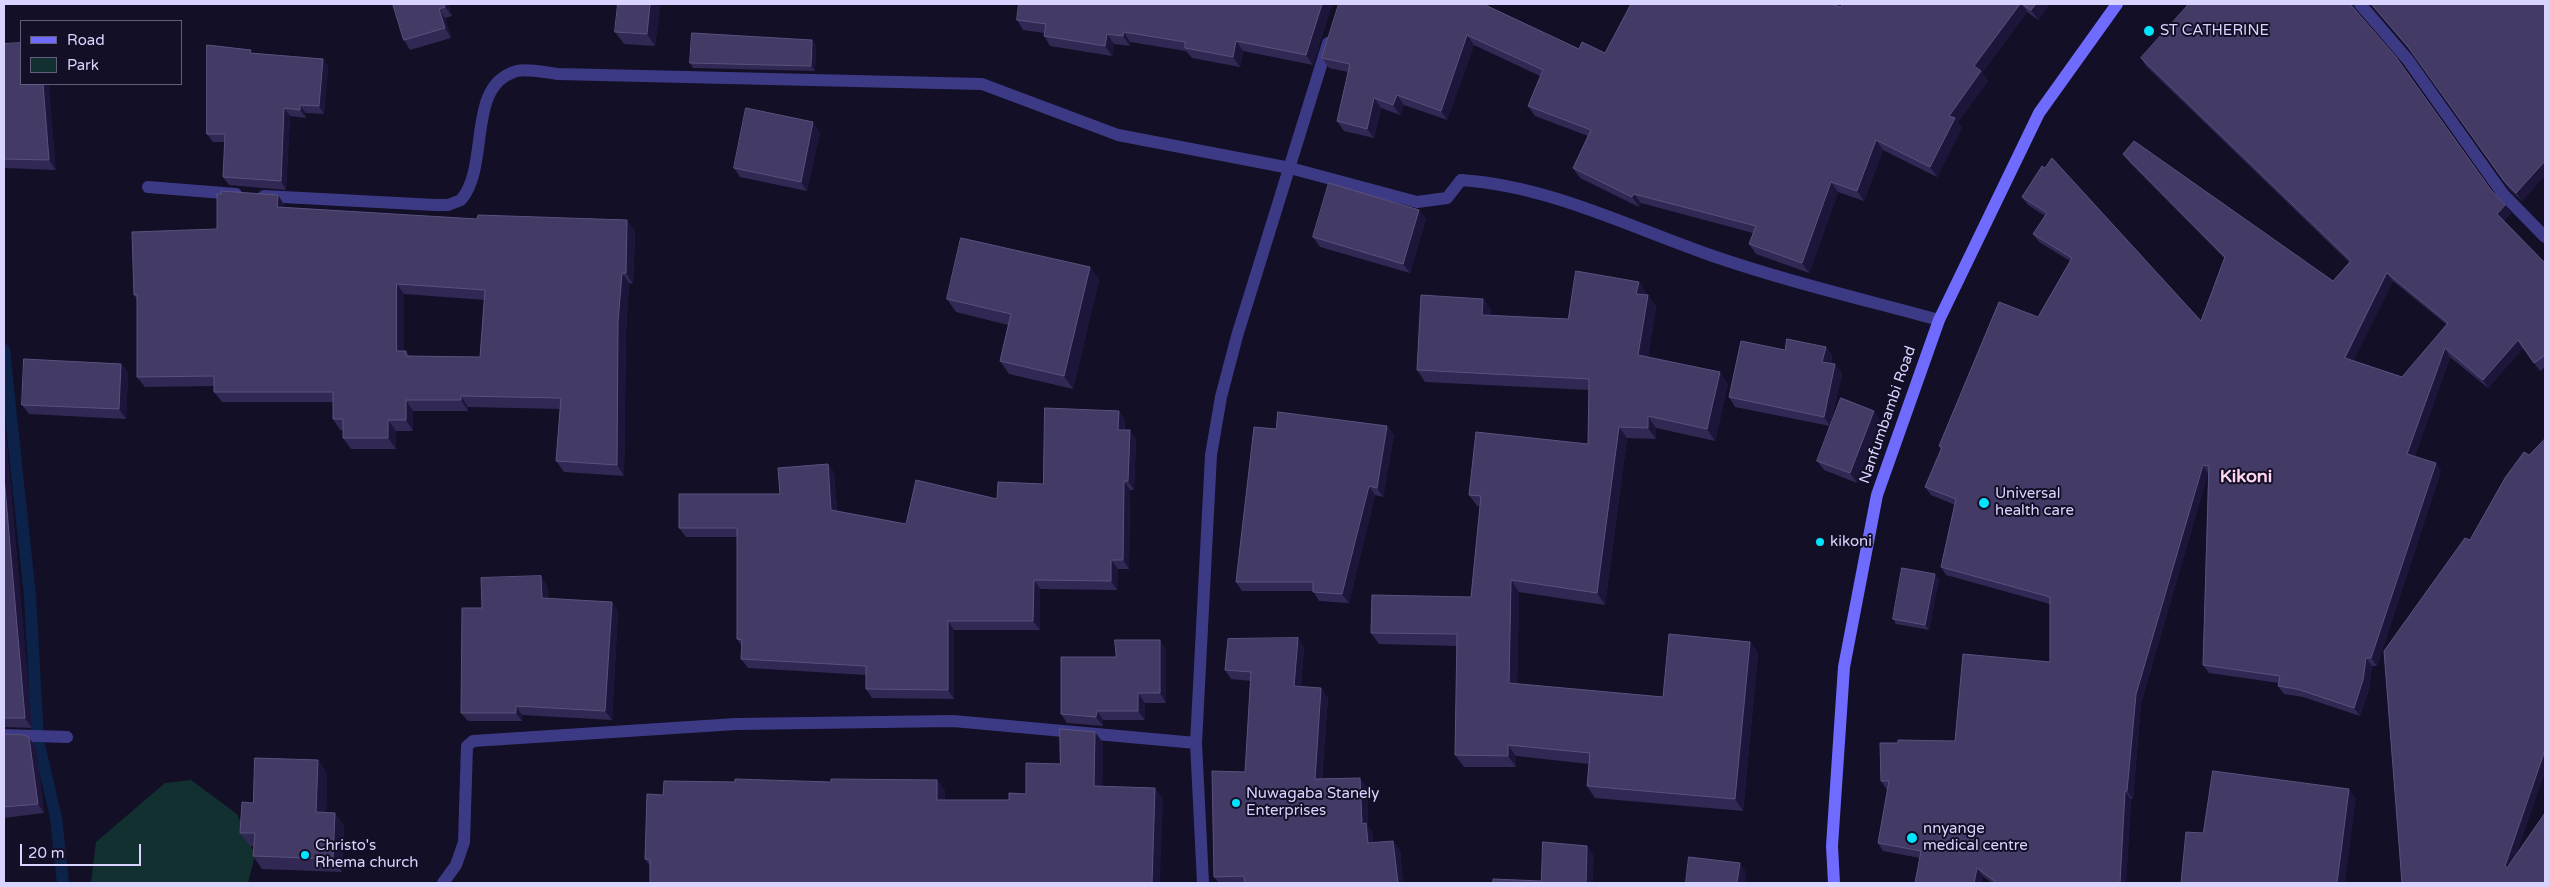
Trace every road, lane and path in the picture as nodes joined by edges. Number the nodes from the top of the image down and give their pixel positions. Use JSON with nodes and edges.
{"nodes":[{"id":1,"x":2117,"y":4,"type":"edge"},
{"id":2,"x":2360,"y":4,"type":"edge"},
{"id":3,"x":1333,"y":28,"type":"edge"},
{"id":4,"x":1290,"y":168,"type":"junction"},
{"id":5,"x":148,"y":187,"type":"dead end"},
{"id":6,"x":2545,"y":237,"type":"edge"},
{"id":7,"x":1939,"y":320,"type":"junction"},
{"id":8,"x":4,"y":735,"type":"edge"},
{"id":9,"x":67,"y":737,"type":"dead end"},
{"id":10,"x":1196,"y":743,"type":"junction"},
{"id":11,"x":443,"y":883,"type":"edge"},
{"id":12,"x":1203,"y":883,"type":"edge"},
{"id":13,"x":1834,"y":883,"type":"edge"}],
"edges":[{"from":1,"to":7,"type":"street","name":"Nanfumbambi Road"},
{"from":2,"to":6,"type":"street"},
{"from":3,"to":4,"type":"street"},
{"from":4,"to":5,"type":"street"},
{"from":4,"to":7,"type":"street"},
{"from":4,"to":10,"type":"street"},
{"from":7,"to":13,"type":"street","name":"Nanfumbambi Road"},
{"from":8,"to":9,"type":"street"},
{"from":10,"to":11,"type":"street"},
{"from":10,"to":12,"type":"street"}]}
